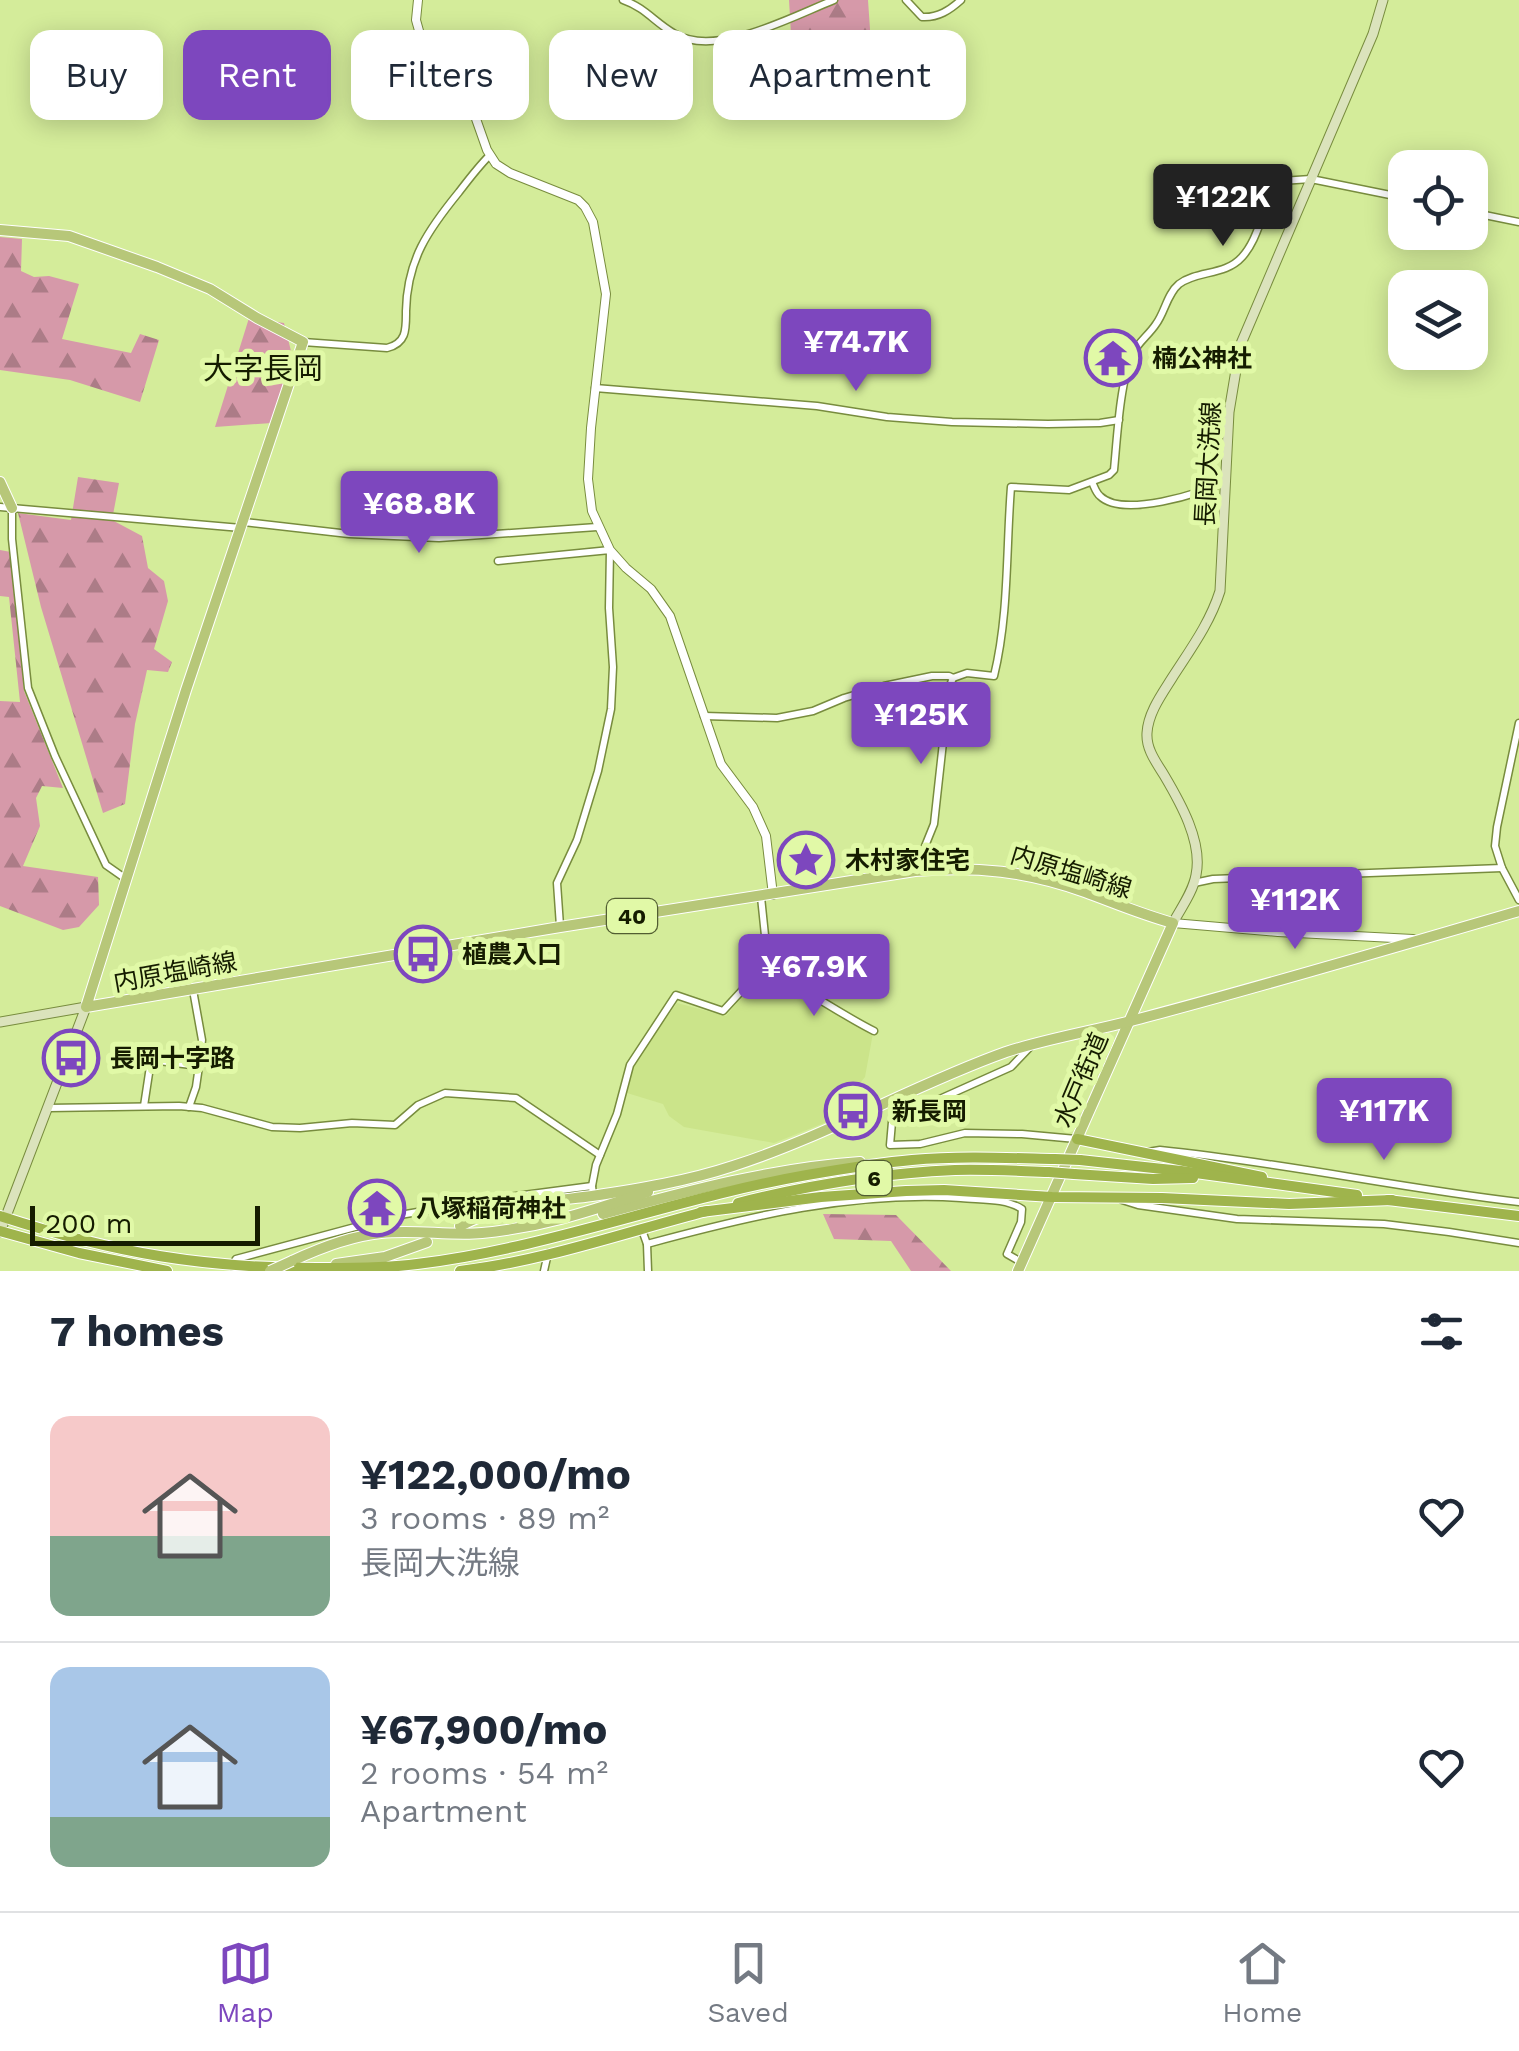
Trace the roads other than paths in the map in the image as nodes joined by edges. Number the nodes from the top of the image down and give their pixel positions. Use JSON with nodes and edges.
{"nodes":[{"id":1,"x":418,"y":0,"type":"edge"},
{"id":2,"x":622,"y":0,"type":"edge"},
{"id":3,"x":834,"y":0,"type":"edge"},
{"id":4,"x":906,"y":0,"type":"edge"},
{"id":5,"x":961,"y":0,"type":"edge"},
{"id":6,"x":1382,"y":0,"type":"edge"},
{"id":7,"x":490,"y":156,"type":"junction"},
{"id":8,"x":1311,"y":179,"type":"junction"},
{"id":9,"x":1388,"y":195,"type":"edge"},
{"id":10,"x":1488,"y":216,"type":"edge"},
{"id":11,"x":1519,"y":222,"type":"edge"},
{"id":12,"x":0,"y":230,"type":"edge"},
{"id":13,"x":303,"y":342,"type":"junction"},
{"id":14,"x":595,"y":388,"type":"junction"},
{"id":15,"x":1119,"y":420,"type":"junction"},
{"id":16,"x":1227,"y":481,"type":"junction"},
{"id":17,"x":0,"y":482,"type":"edge"},
{"id":18,"x":1092,"y":482,"type":"junction"},
{"id":19,"x":6,"y":507,"type":"edge"},
{"id":20,"x":242,"y":525,"type":"junction"},
{"id":21,"x":597,"y":527,"type":"junction"},
{"id":22,"x":610,"y":550,"type":"junction"},
{"id":23,"x":498,"y":561,"type":"dead end"},
{"id":24,"x":954,"y":678,"type":"junction"},
{"id":25,"x":704,"y":716,"type":"junction"},
{"id":26,"x":1519,"y":723,"type":"edge"},
{"id":27,"x":1502,"y":868,"type":"junction"},
{"id":28,"x":915,"y":871,"type":"junction"},
{"id":29,"x":126,"y":879,"type":"junction"},
{"id":30,"x":1194,"y":883,"type":"junction"},
{"id":31,"x":767,"y":896,"type":"junction"},
{"id":32,"x":1519,"y":900,"type":"edge"},
{"id":33,"x":1519,"y":912,"type":"edge"},
{"id":34,"x":1173,"y":923,"type":"junction"},
{"id":35,"x":560,"y":927,"type":"junction"},
{"id":36,"x":1376,"y":936,"type":"junction"},
{"id":37,"x":1420,"y":940,"type":"junction"},
{"id":38,"x":1378,"y":952,"type":"junction"},
{"id":39,"x":768,"y":974,"type":"junction"},
{"id":40,"x":193,"y":990,"type":"junction"},
{"id":41,"x":86,"y":1007,"type":"junction"},
{"id":42,"x":0,"y":1022,"type":"edge"},
{"id":43,"x":1128,"y":1022,"type":"junction"},
{"id":44,"x":874,"y":1031,"type":"dead end"},
{"id":45,"x":1032,"y":1044,"type":"junction"},
{"id":46,"x":200,"y":1066,"type":"junction"},
{"id":47,"x":144,"y":1106,"type":"junction"},
{"id":48,"x":190,"y":1107,"type":"junction"},
{"id":49,"x":48,"y":1108,"type":"junction"},
{"id":50,"x":1077,"y":1140,"type":"junction"},
{"id":51,"x":1142,"y":1154,"type":"junction"},
{"id":52,"x":600,"y":1155,"type":"junction"},
{"id":53,"x":912,"y":1160,"type":"junction"},
{"id":54,"x":1214,"y":1177,"type":"junction"},
{"id":55,"x":682,"y":1180,"type":"junction"},
{"id":56,"x":593,"y":1191,"type":"junction"},
{"id":57,"x":1052,"y":1197,"type":"junction"},
{"id":58,"x":1111,"y":1197,"type":"junction"},
{"id":59,"x":1392,"y":1200,"type":"junction"},
{"id":60,"x":1519,"y":1202,"type":"edge"},
{"id":61,"x":701,"y":1212,"type":"junction"},
{"id":62,"x":1519,"y":1216,"type":"edge"},
{"id":63,"x":2,"y":1217,"type":"edge"},
{"id":64,"x":568,"y":1219,"type":"junction"},
{"id":65,"x":460,"y":1226,"type":"dead end"},
{"id":66,"x":642,"y":1230,"type":"junction"},
{"id":67,"x":0,"y":1231,"type":"edge"},
{"id":68,"x":427,"y":1242,"type":"dead end"},
{"id":69,"x":1519,"y":1243,"type":"edge"},
{"id":70,"x":647,"y":1244,"type":"junction"},
{"id":71,"x":548,"y":1253,"type":"junction"},
{"id":72,"x":232,"y":1266,"type":"junction"},
{"id":73,"x":1020,"y":1267,"type":"edge"},
{"id":74,"x":310,"y":1268,"type":"junction"},
{"id":75,"x":167,"y":1271,"type":"edge"},
{"id":76,"x":270,"y":1271,"type":"edge"},
{"id":77,"x":463,"y":1271,"type":"edge"},
{"id":78,"x":544,"y":1271,"type":"edge"},
{"id":79,"x":648,"y":1271,"type":"edge"}],
"edges":[{"from":1,"to":7,"type":"street"},
{"from":2,"to":3,"type":"street"},
{"from":4,"to":5,"type":"street"},
{"from":6,"to":8,"type":"main road","name":"長岡大洗線"},
{"from":7,"to":13,"type":"street"},
{"from":7,"to":14,"type":"street"},
{"from":8,"to":9,"type":"street"},
{"from":8,"to":15,"type":"street"},
{"from":8,"to":16,"type":"main road","name":"長岡大洗線"},
{"from":10,"to":11,"type":"street"},
{"from":12,"to":13,"type":"main road"},
{"from":13,"to":20,"type":"main road","name":"内原塩崎線"},
{"from":14,"to":15,"type":"street"},
{"from":14,"to":21,"type":"street"},
{"from":15,"to":18,"type":"street"},
{"from":16,"to":18,"type":"street"},
{"from":16,"to":30,"type":"main road","name":"長岡大洗線"},
{"from":17,"to":19,"type":"main road"},
{"from":18,"to":24,"type":"street"},
{"from":19,"to":20,"type":"street"},
{"from":19,"to":29,"type":"street"},
{"from":20,"to":21,"type":"street"},
{"from":20,"to":29,"type":"main road","name":"内原塩崎線"},
{"from":21,"to":22,"type":"street"},
{"from":22,"to":23,"type":"street"},
{"from":22,"to":25,"type":"street"},
{"from":22,"to":35,"type":"street"},
{"from":24,"to":25,"type":"street"},
{"from":24,"to":28,"type":"street"},
{"from":25,"to":31,"type":"street"},
{"from":26,"to":27,"type":"street"},
{"from":27,"to":30,"type":"street"},
{"from":27,"to":32,"type":"street"},
{"from":28,"to":31,"type":"main road","name":"内原塩崎線","number":"40"},
{"from":28,"to":34,"type":"main road","name":"内原塩崎線","number":"40"},
{"from":29,"to":41,"type":"main road","name":"内原塩崎線"},
{"from":30,"to":34,"type":"main road","name":"長岡大洗線"},
{"from":31,"to":35,"type":"main road","name":"内原塩崎線","number":"40"},
{"from":31,"to":39,"type":"street"},
{"from":33,"to":37,"type":"main road","name":"水戸街道"},
{"from":34,"to":36,"type":"street"},
{"from":34,"to":43,"type":"main road"},
{"from":35,"to":40,"type":"main road","name":"内原塩崎線","number":"40"},
{"from":36,"to":37,"type":"street"},
{"from":36,"to":38,"type":"street"},
{"from":37,"to":38,"type":"main road","name":"水戸街道"},
{"from":38,"to":43,"type":"main road","name":"水戸街道"},
{"from":39,"to":44,"type":"street"},
{"from":39,"to":52,"type":"street"},
{"from":40,"to":41,"type":"main road","name":"内原塩崎線","number":"40"},
{"from":40,"to":46,"type":"street"},
{"from":41,"to":42,"type":"main road"},
{"from":41,"to":49,"type":"main road"},
{"from":43,"to":45,"type":"main road"},
{"from":43,"to":50,"type":"main road","name":"水戸街道"},
{"from":45,"to":50,"type":"street"},
{"from":45,"to":55,"type":"main road"},
{"from":46,"to":47,"type":"street"},
{"from":46,"to":48,"type":"street"},
{"from":47,"to":48,"type":"street"},
{"from":47,"to":49,"type":"street"},
{"from":48,"to":52,"type":"street"},
{"from":49,"to":63,"type":"main road"},
{"from":50,"to":51,"type":"highway"},
{"from":50,"to":57,"type":"main road","name":"水戸街道"},
{"from":51,"to":59,"type":"highway"},
{"from":51,"to":60,"type":"street"},
{"from":52,"to":56,"type":"street"},
{"from":53,"to":54,"type":"highway","number":"6","bridge":true},
{"from":53,"to":64,"type":"main road"},
{"from":53,"to":74,"type":"highway","number":"6"},
{"from":54,"to":59,"type":"highway","number":"6"},
{"from":54,"to":61,"type":"highway","number":"6","bridge":true},
{"from":55,"to":56,"type":"main road"},
{"from":55,"to":64,"type":"main road"},
{"from":56,"to":65,"type":"main road"},
{"from":56,"to":72,"type":"street"},
{"from":57,"to":58,"type":"highway"},
{"from":57,"to":61,"type":"highway"},
{"from":57,"to":73,"type":"main road"},
{"from":58,"to":59,"type":"highway"},
{"from":58,"to":69,"type":"street"},
{"from":59,"to":62,"type":"highway","number":"6"},
{"from":61,"to":66,"type":"highway","number":"6"},
{"from":63,"to":67,"type":"main road"},
{"from":63,"to":72,"type":"highway","number":"6"},
{"from":64,"to":76,"type":"main road","bridge":true},
{"from":66,"to":70,"type":"street"},
{"from":66,"to":71,"type":"highway","number":"6"},
{"from":67,"to":75,"type":"highway"},
{"from":68,"to":74,"type":"main road"},
{"from":70,"to":73,"type":"street"},
{"from":70,"to":79,"type":"street"},
{"from":71,"to":77,"type":"highway","number":"6"},
{"from":71,"to":78,"type":"street"},
{"from":72,"to":74,"type":"highway","number":"6"}]}
